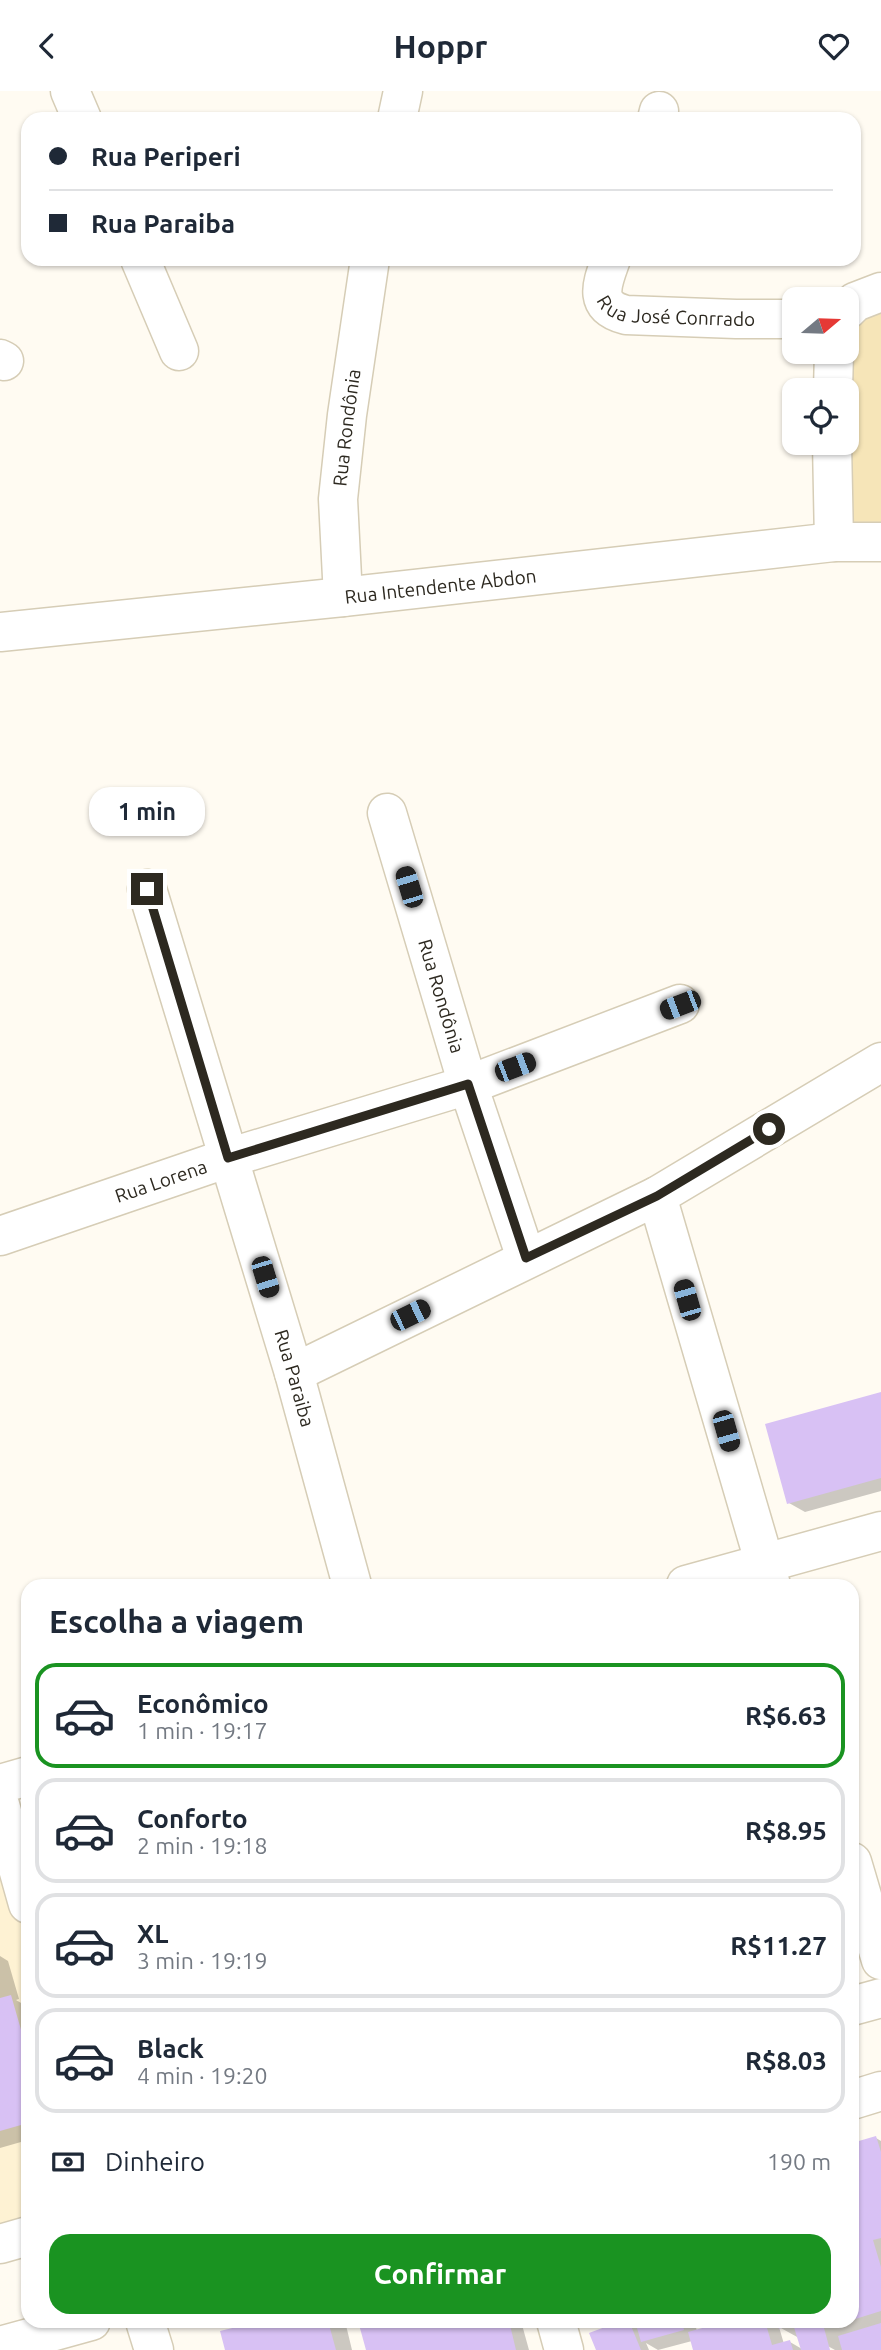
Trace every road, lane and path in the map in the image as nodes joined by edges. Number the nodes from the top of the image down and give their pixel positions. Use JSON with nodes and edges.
{"nodes":[{"id":1,"x":70,"y":91,"type":"edge"},
{"id":2,"x":403,"y":91,"type":"edge"},
{"id":3,"x":79,"y":112,"type":"edge"},
{"id":4,"x":398,"y":112,"type":"edge"},
{"id":5,"x":144,"y":266,"type":"edge"},
{"id":6,"x":369,"y":266,"type":"edge"},
{"id":7,"x":608,"y":266,"type":"edge"},
{"id":8,"x":881,"y":292,"type":"edge"},
{"id":9,"x":859,"y":300,"type":"edge"},
{"id":10,"x":782,"y":319,"type":"edge"},
{"id":11,"x":179,"y":351,"type":"dead end"},
{"id":12,"x":832,"y":455,"type":"edge"},
{"id":13,"x":834,"y":542,"type":"junction"},
{"id":14,"x":881,"y":542,"type":"edge"},
{"id":15,"x":343,"y":597,"type":"junction"},
{"id":16,"x":0,"y":632,"type":"edge"},
{"id":17,"x":387,"y":813,"type":"dead end"},
{"id":18,"x":147,"y":889,"type":"dead end"},
{"id":19,"x":680,"y":1005,"type":"dead end"},
{"id":20,"x":881,"y":1062,"type":"edge"},
{"id":21,"x":468,"y":1084,"type":"junction"},
{"id":22,"x":228,"y":1158,"type":"junction"},
{"id":23,"x":657,"y":1196,"type":"junction"},
{"id":24,"x":0,"y":1235,"type":"edge"},
{"id":25,"x":526,"y":1258,"type":"junction"},
{"id":26,"x":294,"y":1373,"type":"junction"},
{"id":27,"x":881,"y":1531,"type":"edge"},
{"id":28,"x":768,"y":1574,"type":"edge"},
{"id":29,"x":350,"y":1579,"type":"edge"},
{"id":30,"x":731,"y":1579,"type":"edge"},
{"id":31,"x":21,"y":1778,"type":"edge"},
{"id":32,"x":0,"y":1784,"type":"edge"},
{"id":33,"x":0,"y":1805,"type":"edge"},
{"id":34,"x":21,"y":1879,"type":"edge"},
{"id":35,"x":859,"y":1885,"type":"edge"},
{"id":36,"x":881,"y":1959,"type":"edge"},
{"id":37,"x":881,"y":1998,"type":"edge"},
{"id":38,"x":859,"y":2004,"type":"edge"},
{"id":39,"x":881,"y":2091,"type":"edge"},
{"id":40,"x":859,"y":2098,"type":"edge"},
{"id":41,"x":21,"y":2237,"type":"edge"},
{"id":42,"x":0,"y":2243,"type":"edge"},
{"id":43,"x":66,"y":2328,"type":"edge"},
{"id":44,"x":147,"y":2328,"type":"edge"},
{"id":45,"x":558,"y":2328,"type":"edge"},
{"id":46,"x":0,"y":2346,"type":"edge"},
{"id":47,"x":154,"y":2350,"type":"edge"},
{"id":48,"x":564,"y":2350,"type":"edge"}],
"edges":[{"from":1,"to":3,"type":"street"},
{"from":2,"to":4,"type":"street"},
{"from":5,"to":11,"type":"street"},
{"from":6,"to":15,"type":"street","name":"Rua Rondônia"},
{"from":7,"to":10,"type":"street","name":"Rua José Conrrado"},
{"from":8,"to":9,"type":"street"},
{"from":12,"to":13,"type":"street"},
{"from":13,"to":14,"type":"street","name":"Rua Intendente Abdon"},
{"from":13,"to":15,"type":"street","name":"Rua Intendente Abdon"},
{"from":15,"to":16,"type":"street","name":"Rua Intendente Abdon"},
{"from":17,"to":21,"type":"street","name":"Rua Rondônia"},
{"from":18,"to":22,"type":"street","name":"Rua Paraiba"},
{"from":19,"to":21,"type":"street","name":"Rua Lorena"},
{"from":20,"to":23,"type":"street"},
{"from":21,"to":22,"type":"street","name":"Rua Lorena"},
{"from":21,"to":25,"type":"street","name":"Rua Rondônia"},
{"from":22,"to":24,"type":"street","name":"Rua Lorena"},
{"from":22,"to":26,"type":"street","name":"Rua Paraiba"},
{"from":23,"to":25,"type":"street"},
{"from":23,"to":28,"type":"street"},
{"from":25,"to":26,"type":"street"},
{"from":26,"to":29,"type":"street","name":"Rua Paraiba"},
{"from":27,"to":28,"type":"street"},
{"from":28,"to":30,"type":"street"},
{"from":31,"to":32,"type":"street"},
{"from":33,"to":34,"type":"street"},
{"from":35,"to":36,"type":"street"},
{"from":37,"to":38,"type":"street"},
{"from":39,"to":40,"type":"street"},
{"from":41,"to":42,"type":"street"},
{"from":43,"to":46,"type":"street"},
{"from":44,"to":47,"type":"street"},
{"from":45,"to":48,"type":"street"}]}
